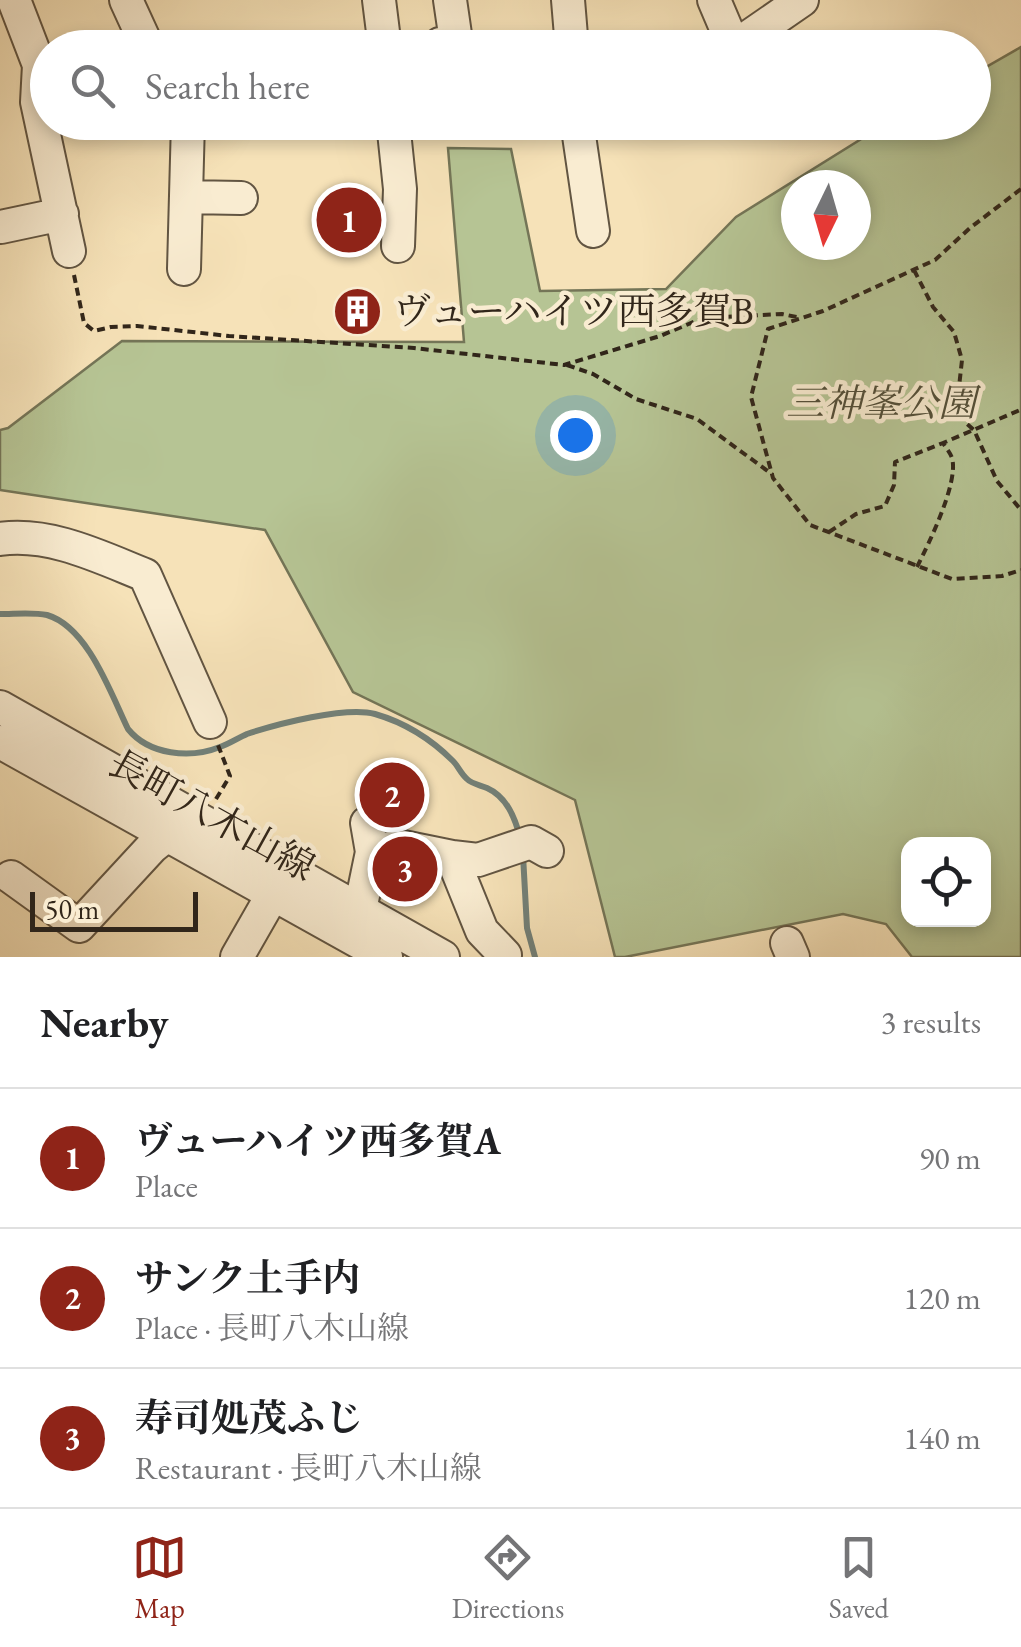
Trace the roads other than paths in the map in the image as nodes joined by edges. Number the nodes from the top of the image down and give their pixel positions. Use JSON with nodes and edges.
{"nodes":[{"id":1,"x":14,"y":0,"type":"edge"},
{"id":2,"x":126,"y":0,"type":"edge"},
{"id":3,"x":379,"y":0,"type":"edge"},
{"id":4,"x":450,"y":0,"type":"edge"},
{"id":5,"x":568,"y":0,"type":"edge"},
{"id":6,"x":714,"y":0,"type":"edge"},
{"id":7,"x":802,"y":0,"type":"edge"},
{"id":8,"x":140,"y":30,"type":"edge"},
{"id":9,"x":383,"y":30,"type":"edge"},
{"id":10,"x":454,"y":30,"type":"edge"},
{"id":11,"x":570,"y":30,"type":"edge"},
{"id":12,"x":727,"y":30,"type":"edge"},
{"id":13,"x":759,"y":30,"type":"edge"},
{"id":14,"x":30,"y":41,"type":"edge"},
{"id":15,"x":45,"y":140,"type":"edge"},
{"id":16,"x":188,"y":140,"type":"edge"},
{"id":17,"x":396,"y":140,"type":"edge"},
{"id":18,"x":580,"y":140,"type":"edge"},
{"id":19,"x":186,"y":197,"type":"junction"},
{"id":20,"x":241,"y":198,"type":"dead end"},
{"id":21,"x":62,"y":214,"type":"junction"},
{"id":22,"x":1,"y":227,"type":"edge"},
{"id":23,"x":592,"y":232,"type":"dead end"},
{"id":24,"x":398,"y":246,"type":"dead end"},
{"id":25,"x":69,"y":251,"type":"road end"},
{"id":26,"x":184,"y":269,"type":"dead end"},
{"id":27,"x":0,"y":539,"type":"edge"},
{"id":28,"x":0,"y":708,"type":"edge"},
{"id":29,"x":213,"y":730,"type":"road end"},
{"id":30,"x":0,"y":742,"type":"edge"},
{"id":31,"x":167,"y":835,"type":"junction"},
{"id":32,"x":526,"y":848,"type":"dead end"},
{"id":33,"x":452,"y":857,"type":"junction"},
{"id":34,"x":11,"y":876,"type":"dead end"},
{"id":35,"x":273,"y":894,"type":"junction"},
{"id":36,"x":354,"y":935,"type":"edge"},
{"id":37,"x":505,"y":955,"type":"edge"},
{"id":38,"x":237,"y":957,"type":"edge"},
{"id":39,"x":386,"y":957,"type":"edge"},
{"id":40,"x":444,"y":957,"type":"edge"}],
"edges":[{"from":1,"to":14,"type":"street"},
{"from":2,"to":8,"type":"street"},
{"from":3,"to":9,"type":"street"},
{"from":4,"to":10,"type":"street"},
{"from":5,"to":11,"type":"street"},
{"from":6,"to":12,"type":"street"},
{"from":7,"to":13,"type":"street"},
{"from":15,"to":21,"type":"street"},
{"from":16,"to":19,"type":"street"},
{"from":17,"to":24,"type":"street"},
{"from":18,"to":23,"type":"street"},
{"from":19,"to":20,"type":"street"},
{"from":19,"to":26,"type":"street"},
{"from":21,"to":22,"type":"street"},
{"from":21,"to":25,"type":"street"},
{"from":27,"to":29,"type":"street"},
{"from":28,"to":36,"type":"street"},
{"from":30,"to":31,"type":"street","name":"長町八木山線"},
{"from":31,"to":34,"type":"street"},
{"from":31,"to":35,"type":"street","name":"長町八木山線"},
{"from":32,"to":33,"type":"street"},
{"from":33,"to":36,"type":"street"},
{"from":33,"to":37,"type":"street"},
{"from":35,"to":36,"type":"street","name":"長町八木山線"},
{"from":35,"to":38,"type":"street"},
{"from":36,"to":39,"type":"street","name":"長町八木山線"},
{"from":36,"to":40,"type":"street"}]}
